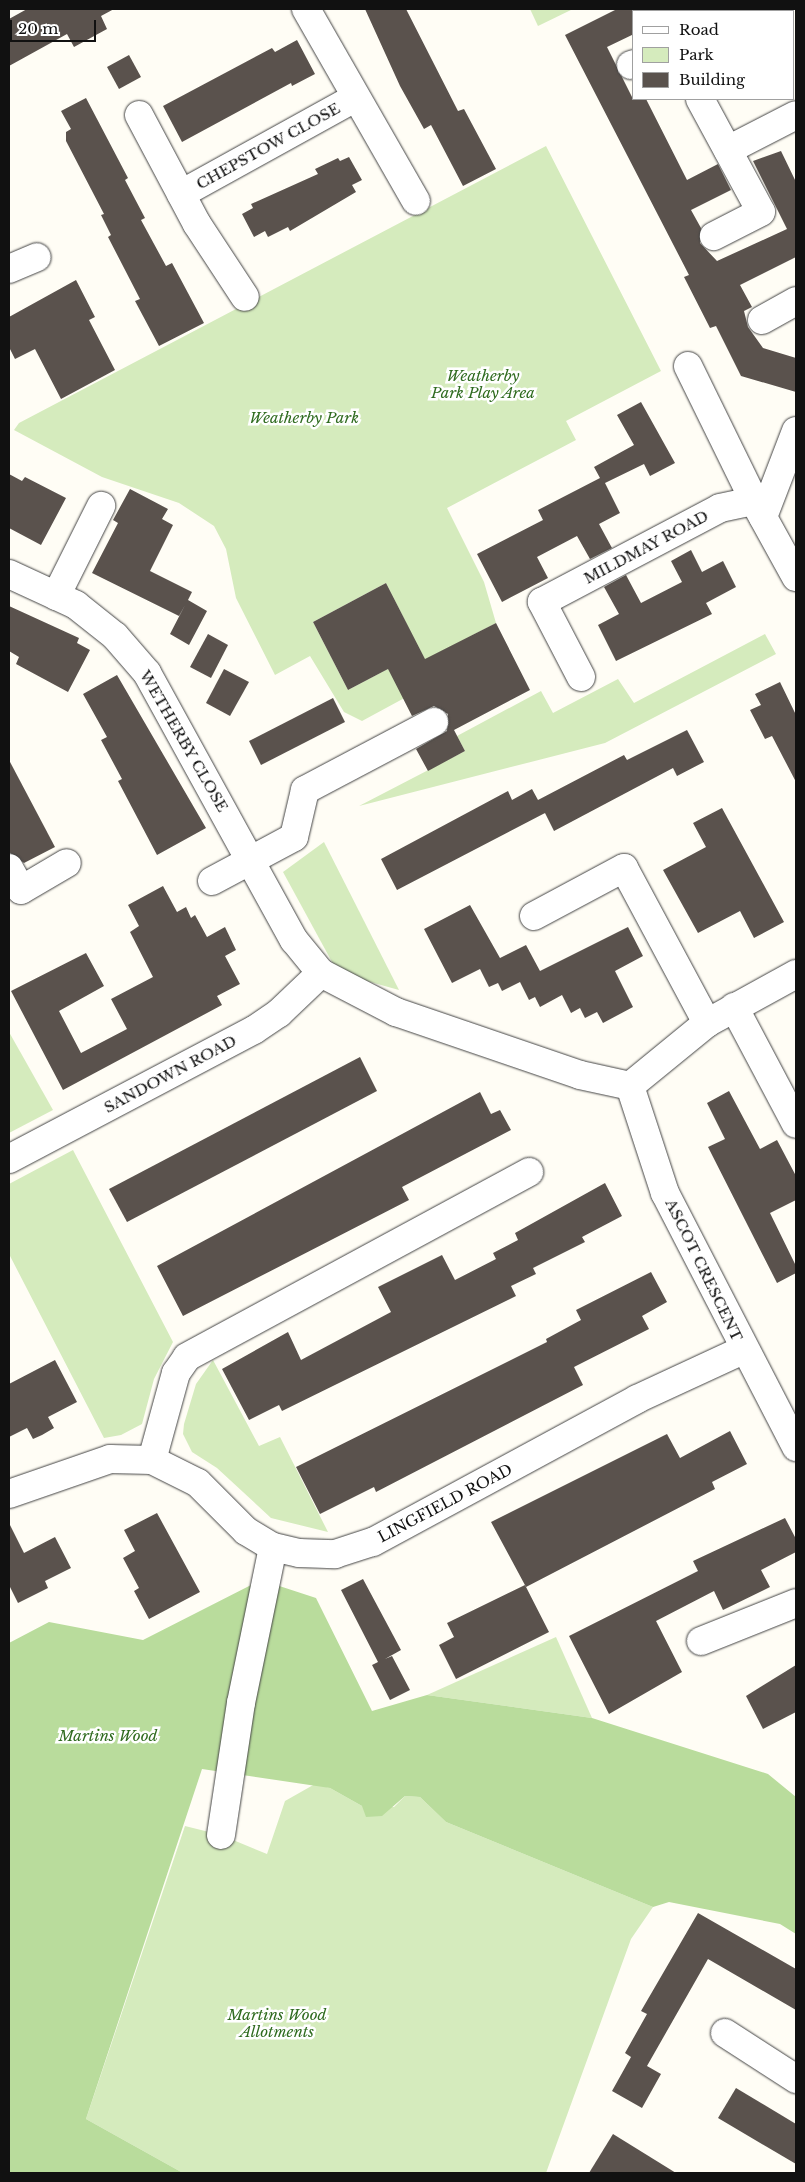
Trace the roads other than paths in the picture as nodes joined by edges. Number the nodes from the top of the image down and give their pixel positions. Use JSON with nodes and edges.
{"nodes":[{"id":1,"x":306,"y":9,"type":"edge"},
{"id":2,"x":355,"y":98,"type":"junction"},
{"id":3,"x":701,"y":100,"type":"edge"},
{"id":4,"x":796,"y":114,"type":"edge"},
{"id":5,"x":139,"y":115,"type":"dead end"},
{"id":6,"x":728,"y":150,"type":"junction"},
{"id":7,"x":181,"y":194,"type":"junction"},
{"id":8,"x":416,"y":201,"type":"dead end"},
{"id":9,"x":714,"y":236,"type":"dead end"},
{"id":10,"x":37,"y":257,"type":"dead end"},
{"id":11,"x":9,"y":269,"type":"edge"},
{"id":12,"x":245,"y":297,"type":"dead end"},
{"id":13,"x":796,"y":301,"type":"edge"},
{"id":14,"x":762,"y":320,"type":"dead end"},
{"id":15,"x":688,"y":366,"type":"dead end"},
{"id":16,"x":796,"y":431,"type":"edge"},
{"id":17,"x":101,"y":506,"type":"dead end"},
{"id":18,"x":758,"y":509,"type":"junction"},
{"id":19,"x":9,"y":574,"type":"edge"},
{"id":20,"x":796,"y":577,"type":"edge"},
{"id":21,"x":56,"y":596,"type":"junction"},
{"id":22,"x":581,"y":677,"type":"dead end"},
{"id":23,"x":434,"y":722,"type":"dead end"},
{"id":24,"x":252,"y":860,"type":"junction"},
{"id":25,"x":67,"y":863,"type":"dead end"},
{"id":26,"x":9,"y":868,"type":"edge"},
{"id":27,"x":212,"y":881,"type":"dead end"},
{"id":28,"x":534,"y":916,"type":"dead end"},
{"id":29,"x":321,"y":973,"type":"junction"},
{"id":30,"x":796,"y":974,"type":"edge"},
{"id":31,"x":734,"y":1007,"type":"junction"},
{"id":32,"x":707,"y":1023,"type":"junction"},
{"id":33,"x":630,"y":1086,"type":"junction"},
{"id":34,"x":796,"y":1124,"type":"edge"},
{"id":35,"x":9,"y":1159,"type":"edge"},
{"id":36,"x":529,"y":1172,"type":"dead end"},
{"id":37,"x":744,"y":1350,"type":"junction"},
{"id":38,"x":796,"y":1446,"type":"edge"},
{"id":39,"x":152,"y":1460,"type":"junction"},
{"id":40,"x":9,"y":1494,"type":"edge"},
{"id":41,"x":273,"y":1547,"type":"junction"},
{"id":42,"x":796,"y":1603,"type":"edge"},
{"id":43,"x":701,"y":1641,"type":"dead end"},
{"id":44,"x":221,"y":1834,"type":"dead end"},
{"id":45,"x":725,"y":2033,"type":"dead end"},
{"id":46,"x":796,"y":2078,"type":"edge"}],
"edges":[{"from":1,"to":2,"type":"street","name":"CHEPSTOW CLOSE"},
{"from":2,"to":7,"type":"street","name":"CHEPSTOW CLOSE"},
{"from":2,"to":8,"type":"street","name":"CHEPSTOW CLOSE"},
{"from":3,"to":6,"type":"street"},
{"from":4,"to":6,"type":"street"},
{"from":5,"to":7,"type":"street","name":"CHEPSTOW CLOSE"},
{"from":6,"to":9,"type":"street"},
{"from":7,"to":12,"type":"street","name":"CHEPSTOW CLOSE"},
{"from":10,"to":11,"type":"street"},
{"from":13,"to":14,"type":"street"},
{"from":15,"to":18,"type":"street"},
{"from":16,"to":18,"type":"street"},
{"from":17,"to":21,"type":"street"},
{"from":18,"to":20,"type":"street"},
{"from":18,"to":22,"type":"street","name":"MILDMAY ROAD"},
{"from":19,"to":21,"type":"street","name":"WETHERBY CLOSE"},
{"from":21,"to":24,"type":"street","name":"WETHERBY CLOSE"},
{"from":23,"to":24,"type":"street"},
{"from":24,"to":27,"type":"street"},
{"from":24,"to":29,"type":"street"},
{"from":25,"to":26,"type":"street"},
{"from":28,"to":32,"type":"street"},
{"from":29,"to":33,"type":"street"},
{"from":29,"to":35,"type":"street","name":"SANDOWN ROAD"},
{"from":30,"to":31,"type":"street"},
{"from":31,"to":32,"type":"street"},
{"from":31,"to":34,"type":"street"},
{"from":32,"to":33,"type":"street"},
{"from":33,"to":37,"type":"street","name":"ASCOT CRESCENT"},
{"from":36,"to":39,"type":"street"},
{"from":37,"to":38,"type":"street","name":"ASCOT CRESCENT"},
{"from":37,"to":41,"type":"street","name":"LINGFIELD ROAD"},
{"from":39,"to":40,"type":"street","name":"LINGFIELD ROAD"},
{"from":39,"to":41,"type":"street","name":"LINGFIELD ROAD"},
{"from":41,"to":44,"type":"street"},
{"from":42,"to":43,"type":"street"},
{"from":45,"to":46,"type":"street"}]}
